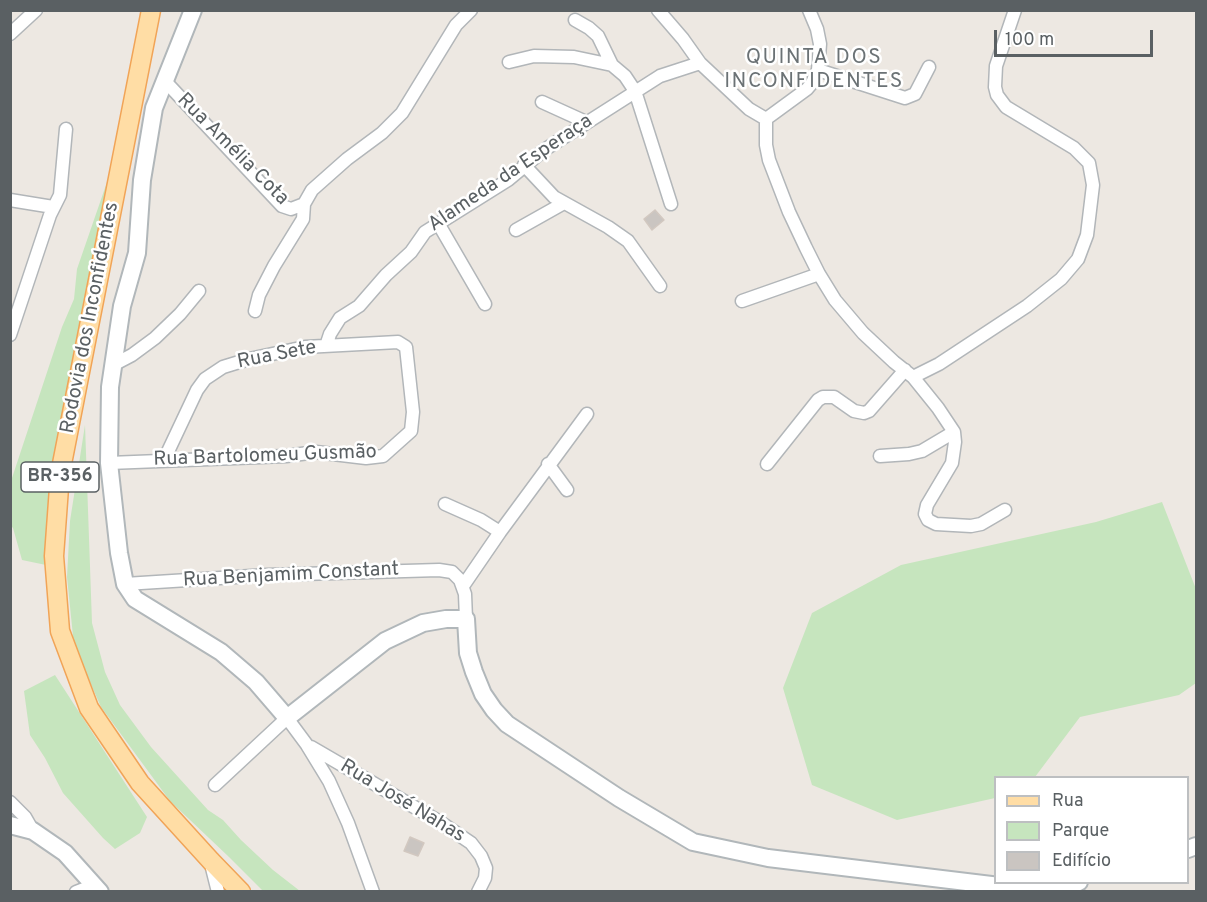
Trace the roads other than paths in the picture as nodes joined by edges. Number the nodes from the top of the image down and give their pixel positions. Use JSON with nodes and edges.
{"nodes":[{"id":1,"x":36,"y":10,"type":"edge"},
{"id":2,"x":151,"y":10,"type":"edge"},
{"id":3,"x":193,"y":10,"type":"edge"},
{"id":4,"x":471,"y":10,"type":"edge"},
{"id":5,"x":658,"y":10,"type":"edge"},
{"id":6,"x":809,"y":10,"type":"edge"},
{"id":7,"x":1015,"y":10,"type":"edge"},
{"id":8,"x":575,"y":20,"type":"dead end"},
{"id":9,"x":10,"y":34,"type":"edge"},
{"id":10,"x":509,"y":62,"type":"dead end"},
{"id":11,"x":700,"y":63,"type":"junction"},
{"id":12,"x":612,"y":65,"type":"junction"},
{"id":13,"x":929,"y":67,"type":"dead end"},
{"id":14,"x":818,"y":70,"type":"junction"},
{"id":15,"x":164,"y":80,"type":"junction"},
{"id":16,"x":635,"y":91,"type":"junction"},
{"id":17,"x":542,"y":102,"type":"dead end"},
{"id":18,"x":766,"y":119,"type":"junction"},
{"id":19,"x":586,"y":122,"type":"junction"},
{"id":20,"x":66,"y":129,"type":"dead end"},
{"id":21,"x":524,"y":165,"type":"junction"},
{"id":22,"x":10,"y":201,"type":"edge"},
{"id":23,"x":564,"y":203,"type":"junction"},
{"id":24,"x":304,"y":204,"type":"junction"},
{"id":25,"x":671,"y":204,"type":"dead end"},
{"id":26,"x":52,"y":207,"type":"junction"},
{"id":27,"x":438,"y":223,"type":"junction"},
{"id":28,"x":516,"y":230,"type":"dead end"},
{"id":29,"x":819,"y":274,"type":"junction"},
{"id":30,"x":660,"y":286,"type":"dead end"},
{"id":31,"x":199,"y":291,"type":"dead end"},
{"id":32,"x":742,"y":301,"type":"dead end"},
{"id":33,"x":485,"y":304,"type":"dead end"},
{"id":34,"x":255,"y":311,"type":"dead end"},
{"id":35,"x":10,"y":335,"type":"edge"},
{"id":36,"x":327,"y":346,"type":"junction"},
{"id":37,"x":113,"y":365,"type":"junction"},
{"id":38,"x":909,"y":374,"type":"junction"},
{"id":39,"x":587,"y":414,"type":"dead end"},
{"id":40,"x":411,"y":431,"type":"joint"},
{"id":41,"x":954,"y":432,"type":"junction"},
{"id":42,"x":880,"y":456,"type":"dead end"},
{"id":43,"x":164,"y":460,"type":"junction"},
{"id":44,"x":109,"y":463,"type":"junction"},
{"id":45,"x":548,"y":464,"type":"junction"},
{"id":46,"x":767,"y":464,"type":"dead end"},
{"id":47,"x":567,"y":490,"type":"dead end"},
{"id":48,"x":445,"y":504,"type":"dead end"},
{"id":49,"x":1005,"y":510,"type":"dead end"},
{"id":50,"x":500,"y":532,"type":"junction"},
{"id":51,"x":460,"y":580,"type":"junction"},
{"id":52,"x":125,"y":584,"type":"junction"},
{"id":53,"x":466,"y":619,"type":"junction"},
{"id":54,"x":287,"y":718,"type":"junction"},
{"id":55,"x":308,"y":745,"type":"junction"},
{"id":56,"x":215,"y":785,"type":"dead end"},
{"id":57,"x":10,"y":802,"type":"edge"},
{"id":58,"x":10,"y":825,"type":"edge"},
{"id":59,"x":33,"y":831,"type":"junction"},
{"id":60,"x":211,"y":861,"type":"junction"},
{"id":61,"x":1072,"y":884,"type":"edge"},
{"id":62,"x":97,"y":888,"type":"edge"},
{"id":63,"x":76,"y":891,"type":"edge"},
{"id":64,"x":218,"y":891,"type":"edge"},
{"id":65,"x":241,"y":891,"type":"edge"},
{"id":66,"x":373,"y":891,"type":"edge"},
{"id":67,"x":478,"y":891,"type":"edge"}],
"edges":[{"from":1,"to":9,"type":"street"},
{"from":2,"to":60,"type":"main road","name":"Rodovia dos Inconfidentes","number":"BR-356"},
{"from":3,"to":15,"type":"street"},
{"from":4,"to":24,"type":"street"},
{"from":5,"to":11,"type":"street"},
{"from":6,"to":14,"type":"street"},
{"from":7,"to":38,"type":"street"},
{"from":8,"to":12,"type":"street"},
{"from":10,"to":12,"type":"street"},
{"from":11,"to":16,"type":"street","name":"Alameda da Esperaça"},
{"from":11,"to":18,"type":"street"},
{"from":12,"to":16,"type":"street"},
{"from":13,"to":14,"type":"street"},
{"from":14,"to":18,"type":"street"},
{"from":15,"to":24,"type":"street","name":"Rua Amélia Cota"},
{"from":15,"to":37,"type":"street"},
{"from":16,"to":19,"type":"street","name":"Alameda da Esperaça"},
{"from":16,"to":25,"type":"street"},
{"from":17,"to":19,"type":"street"},
{"from":18,"to":29,"type":"street"},
{"from":19,"to":21,"type":"street","name":"Alameda da Esperaça"},
{"from":20,"to":26,"type":"street"},
{"from":21,"to":23,"type":"street"},
{"from":21,"to":27,"type":"street","name":"Alameda da Esperaça"},
{"from":22,"to":26,"type":"street"},
{"from":23,"to":28,"type":"street"},
{"from":23,"to":30,"type":"street"},
{"from":24,"to":34,"type":"street"},
{"from":26,"to":35,"type":"street"},
{"from":27,"to":33,"type":"street"},
{"from":27,"to":36,"type":"street","name":"Alameda da Esperaça"},
{"from":29,"to":32,"type":"street"},
{"from":29,"to":38,"type":"street"},
{"from":31,"to":37,"type":"street"},
{"from":36,"to":40,"type":"street","name":"Rua Sete"},
{"from":36,"to":43,"type":"street","name":"Rua Sete"},
{"from":37,"to":44,"type":"street"},
{"from":38,"to":41,"type":"street"},
{"from":38,"to":46,"type":"street"},
{"from":39,"to":45,"type":"street"},
{"from":40,"to":43,"type":"street","name":"Rua Bartolomeu Gusmão"},
{"from":41,"to":42,"type":"street"},
{"from":41,"to":49,"type":"street"},
{"from":43,"to":44,"type":"street","name":"Rua Bartolomeu Gusmão"},
{"from":44,"to":52,"type":"street"},
{"from":45,"to":47,"type":"street"},
{"from":45,"to":50,"type":"street"},
{"from":48,"to":50,"type":"street"},
{"from":50,"to":51,"type":"street"},
{"from":51,"to":52,"type":"street","name":"Rua Benjamim Constant"},
{"from":51,"to":53,"type":"street"},
{"from":52,"to":54,"type":"street"},
{"from":53,"to":54,"type":"street"},
{"from":53,"to":61,"type":"street"},
{"from":54,"to":55,"type":"street"},
{"from":54,"to":56,"type":"street"},
{"from":55,"to":66,"type":"street"},
{"from":55,"to":67,"type":"street","name":"Rua José Nahas"},
{"from":57,"to":59,"type":"street"},
{"from":58,"to":59,"type":"street"},
{"from":59,"to":62,"type":"street"},
{"from":60,"to":64,"type":"street"},
{"from":60,"to":65,"type":"main road","name":"Rodovia dos Inconfidentes","number":"BR-356"},
{"from":62,"to":63,"type":"street"}]}
